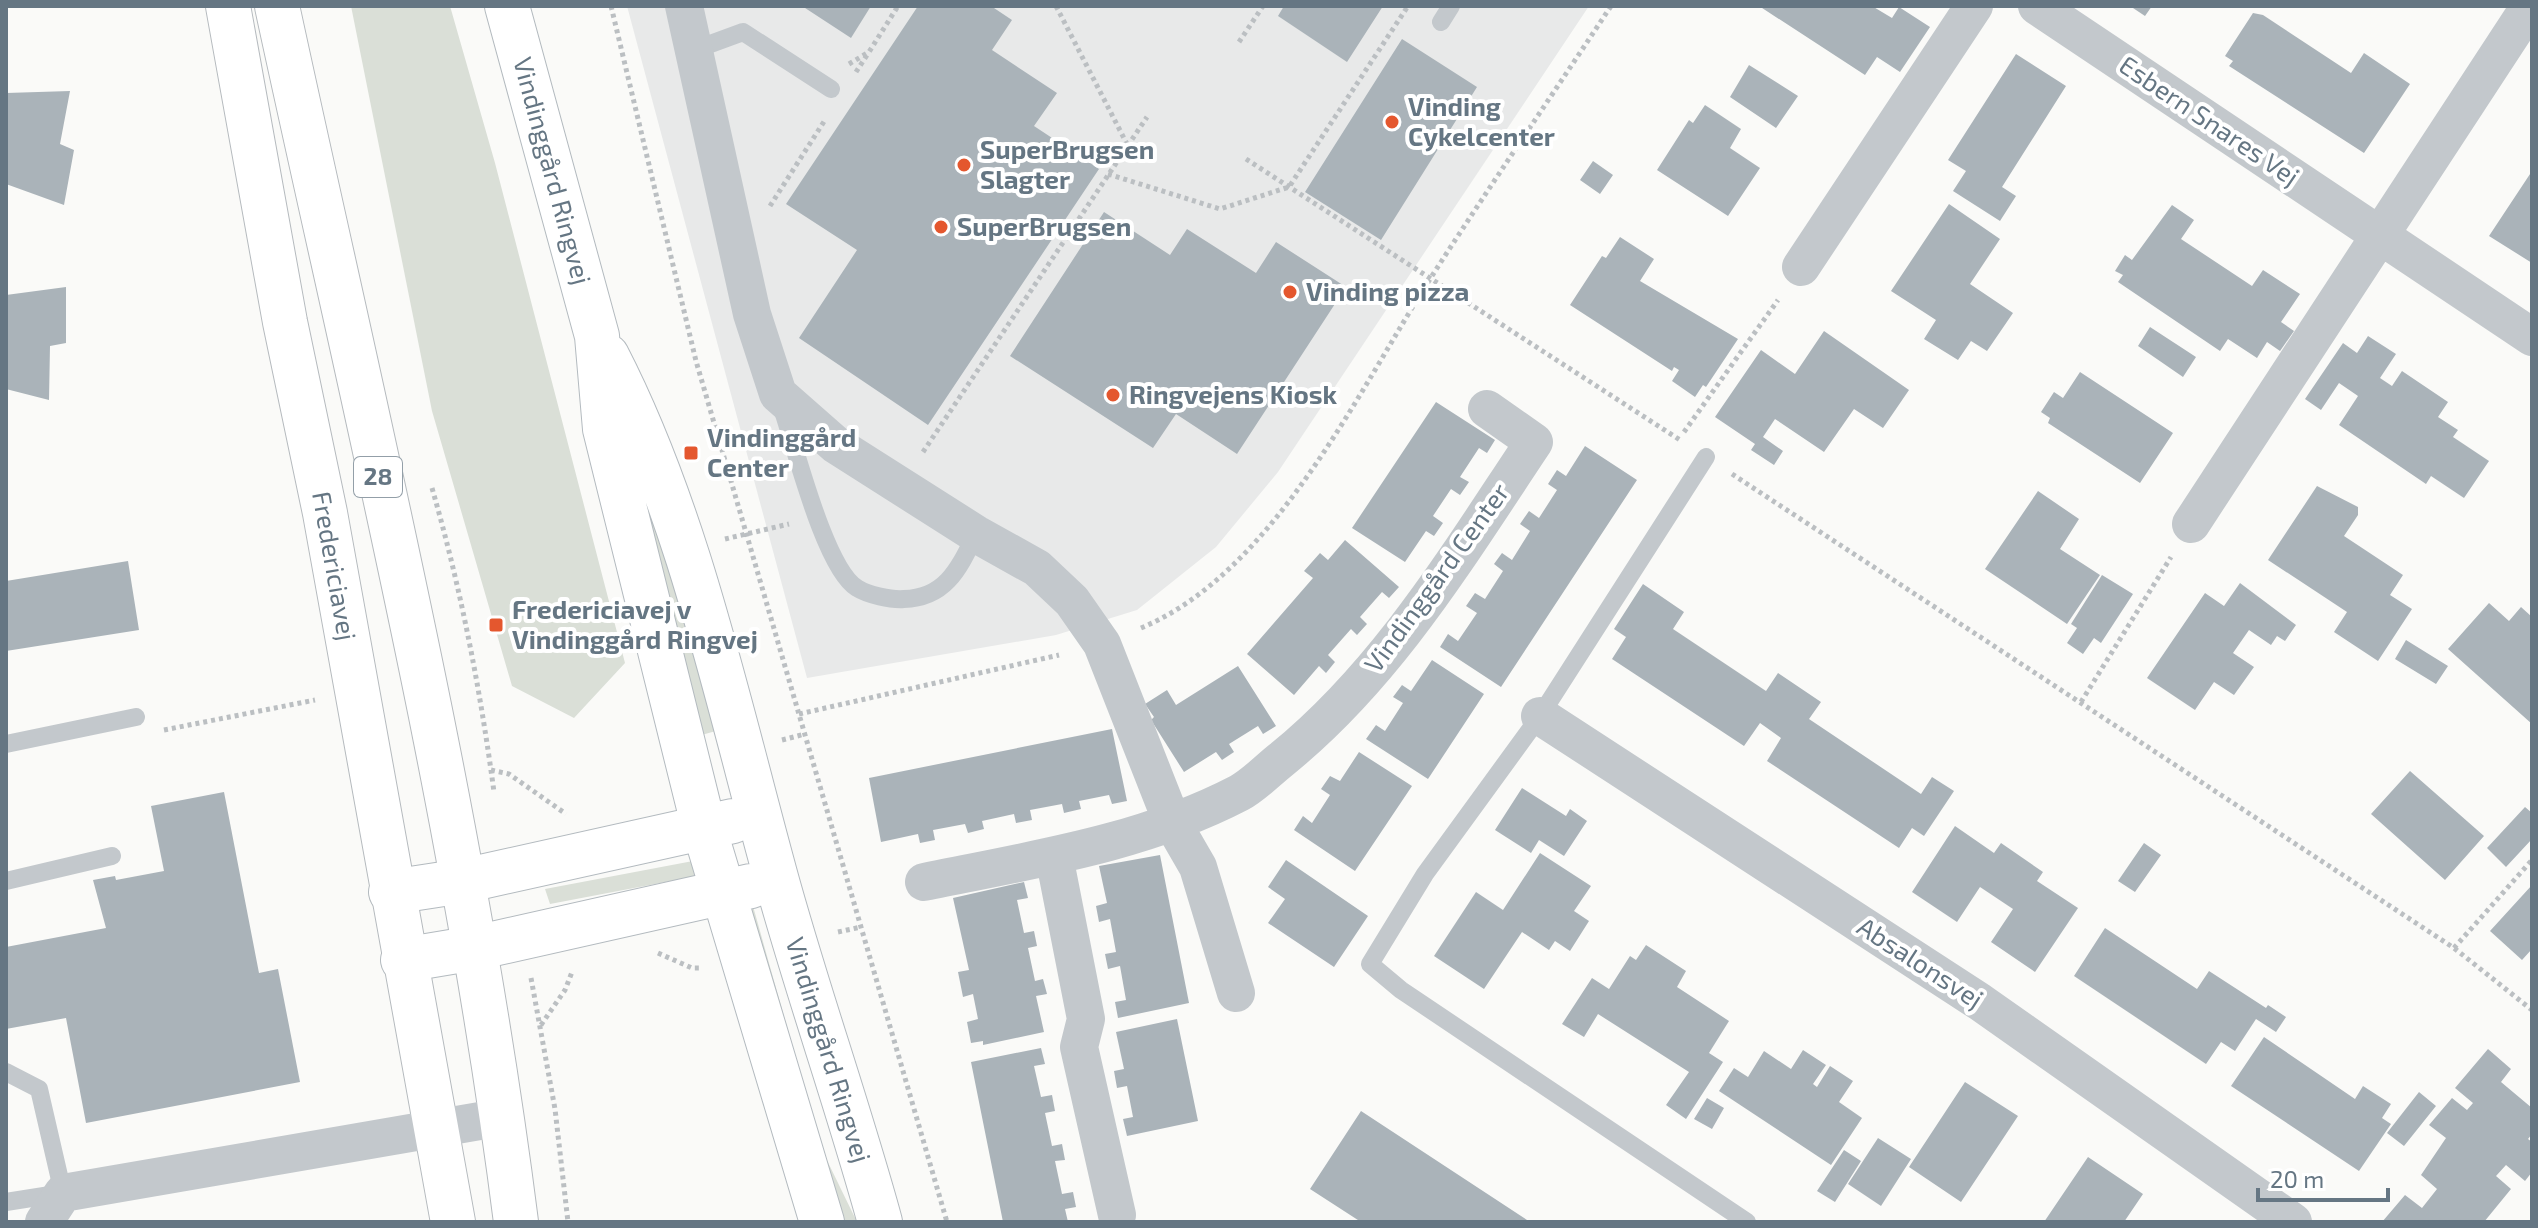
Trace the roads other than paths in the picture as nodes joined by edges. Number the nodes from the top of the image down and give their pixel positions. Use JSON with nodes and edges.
{"nodes":[{"id":1,"x":228,"y":6,"type":"edge"},
{"id":2,"x":277,"y":6,"type":"edge"},
{"id":3,"x":507,"y":6,"type":"edge"},
{"id":4,"x":684,"y":6,"type":"edge"},
{"id":5,"x":1974,"y":6,"type":"edge"},
{"id":6,"x":2037,"y":6,"type":"edge"},
{"id":7,"x":2530,"y":6,"type":"edge"},
{"id":8,"x":694,"y":50,"type":"junction"},
{"id":9,"x":831,"y":89,"type":"road end"},
{"id":10,"x":2380,"y":236,"type":"junction"},
{"id":11,"x":1801,"y":267,"type":"road end"},
{"id":12,"x":597,"y":336,"type":"junction"},
{"id":13,"x":2532,"y":337,"type":"edge"},
{"id":14,"x":778,"y":394,"type":"junction"},
{"id":15,"x":1487,"y":409,"type":"dead end"},
{"id":16,"x":1706,"y":457,"type":"road end"},
{"id":17,"x":2191,"y":524,"type":"road end"},
{"id":18,"x":976,"y":534,"type":"junction"},
{"id":19,"x":1540,"y":716,"type":"junction"},
{"id":20,"x":136,"y":717,"type":"road end"},
{"id":21,"x":6,"y":744,"type":"edge"},
{"id":22,"x":759,"y":815,"type":"junction"},
{"id":23,"x":1172,"y":822,"type":"junction"},
{"id":24,"x":704,"y":828,"type":"junction"},
{"id":25,"x":112,"y":856,"type":"dead end"},
{"id":26,"x":1054,"y":856,"type":"junction"},
{"id":27,"x":776,"y":878,"type":"junction"},
{"id":28,"x":6,"y":881,"type":"edge"},
{"id":29,"x":463,"y":881,"type":"junction"},
{"id":30,"x":924,"y":882,"type":"dead end"},
{"id":31,"x":391,"y":892,"type":"junction"},
{"id":32,"x":723,"y":894,"type":"junction"},
{"id":33,"x":475,"y":948,"type":"junction"},
{"id":34,"x":403,"y":960,"type":"junction"},
{"id":35,"x":1236,"y":993,"type":"dead end"},
{"id":36,"x":6,"y":1072,"type":"edge"},
{"id":37,"x":503,"y":1117,"type":"junction"},
{"id":38,"x":437,"y":1127,"type":"junction"},
{"id":39,"x":6,"y":1202,"type":"edge"},
{"id":40,"x":54,"y":1208,"type":"edge"},
{"id":41,"x":1117,"y":1215,"type":"dead end"},
{"id":42,"x":453,"y":1222,"type":"edge"},
{"id":43,"x":516,"y":1222,"type":"edge"},
{"id":44,"x":822,"y":1222,"type":"edge"},
{"id":45,"x":880,"y":1222,"type":"edge"},
{"id":46,"x":1747,"y":1222,"type":"edge"},
{"id":47,"x":2293,"y":1222,"type":"edge"}],
"edges":[{"from":1,"to":31,"type":"street","name":"Fredericiavej","number":"28"},
{"from":2,"to":29,"type":"street","number":"28"},
{"from":3,"to":12,"type":"street","name":"Vindinggård Ringvej"},
{"from":4,"to":8,"type":"street"},
{"from":5,"to":11,"type":"street"},
{"from":6,"to":10,"type":"street","name":"Esbern Snares Vej"},
{"from":7,"to":10,"type":"street"},
{"from":8,"to":9,"type":"lane"},
{"from":8,"to":14,"type":"street"},
{"from":10,"to":13,"type":"street","name":"Esbern Snares Vej"},
{"from":10,"to":17,"type":"street"},
{"from":12,"to":22,"type":"street","name":"Vindinggård Ringvej"},
{"from":12,"to":24,"type":"street","name":"Vindinggård Ringvej"},
{"from":14,"to":18,"type":"street"},
{"from":14,"to":18,"type":"lane"},
{"from":15,"to":23,"type":"street","name":"Vindinggård Center"},
{"from":16,"to":19,"type":"lane"},
{"from":18,"to":23,"type":"street"},
{"from":19,"to":46,"type":"lane"},
{"from":19,"to":47,"type":"street","name":"Absalonsvej"},
{"from":20,"to":21,"type":"lane"},
{"from":22,"to":24,"type":"street"},
{"from":22,"to":27,"type":"street","name":"Vindinggård Ringvej"},
{"from":23,"to":26,"type":"street","name":"Vindinggård Center"},
{"from":23,"to":35,"type":"street"},
{"from":24,"to":29,"type":"street"},
{"from":24,"to":32,"type":"street","name":"Vindinggård Ringvej"},
{"from":25,"to":28,"type":"lane"},
{"from":26,"to":30,"type":"street","name":"Vindinggård Center"},
{"from":26,"to":41,"type":"street"},
{"from":27,"to":32,"type":"street"},
{"from":27,"to":45,"type":"street","name":"Vindinggård Ringvej"},
{"from":29,"to":31,"type":"street"},
{"from":29,"to":33,"type":"street","number":"28"},
{"from":31,"to":34,"type":"street","name":"Fredericiavej","number":"28"},
{"from":32,"to":33,"type":"street"},
{"from":32,"to":44,"type":"street","name":"Vindinggård Ringvej"},
{"from":33,"to":34,"type":"street"},
{"from":33,"to":37,"type":"street","number":"28"},
{"from":34,"to":38,"type":"street","name":"Fredericiavej","number":"28"},
{"from":36,"to":40,"type":"lane"},
{"from":37,"to":38,"type":"street"},
{"from":37,"to":43,"type":"street","number":"28"},
{"from":38,"to":40,"type":"street"},
{"from":38,"to":42,"type":"street","name":"Fredericiavej","number":"28"},
{"from":39,"to":40,"type":"lane"}]}
